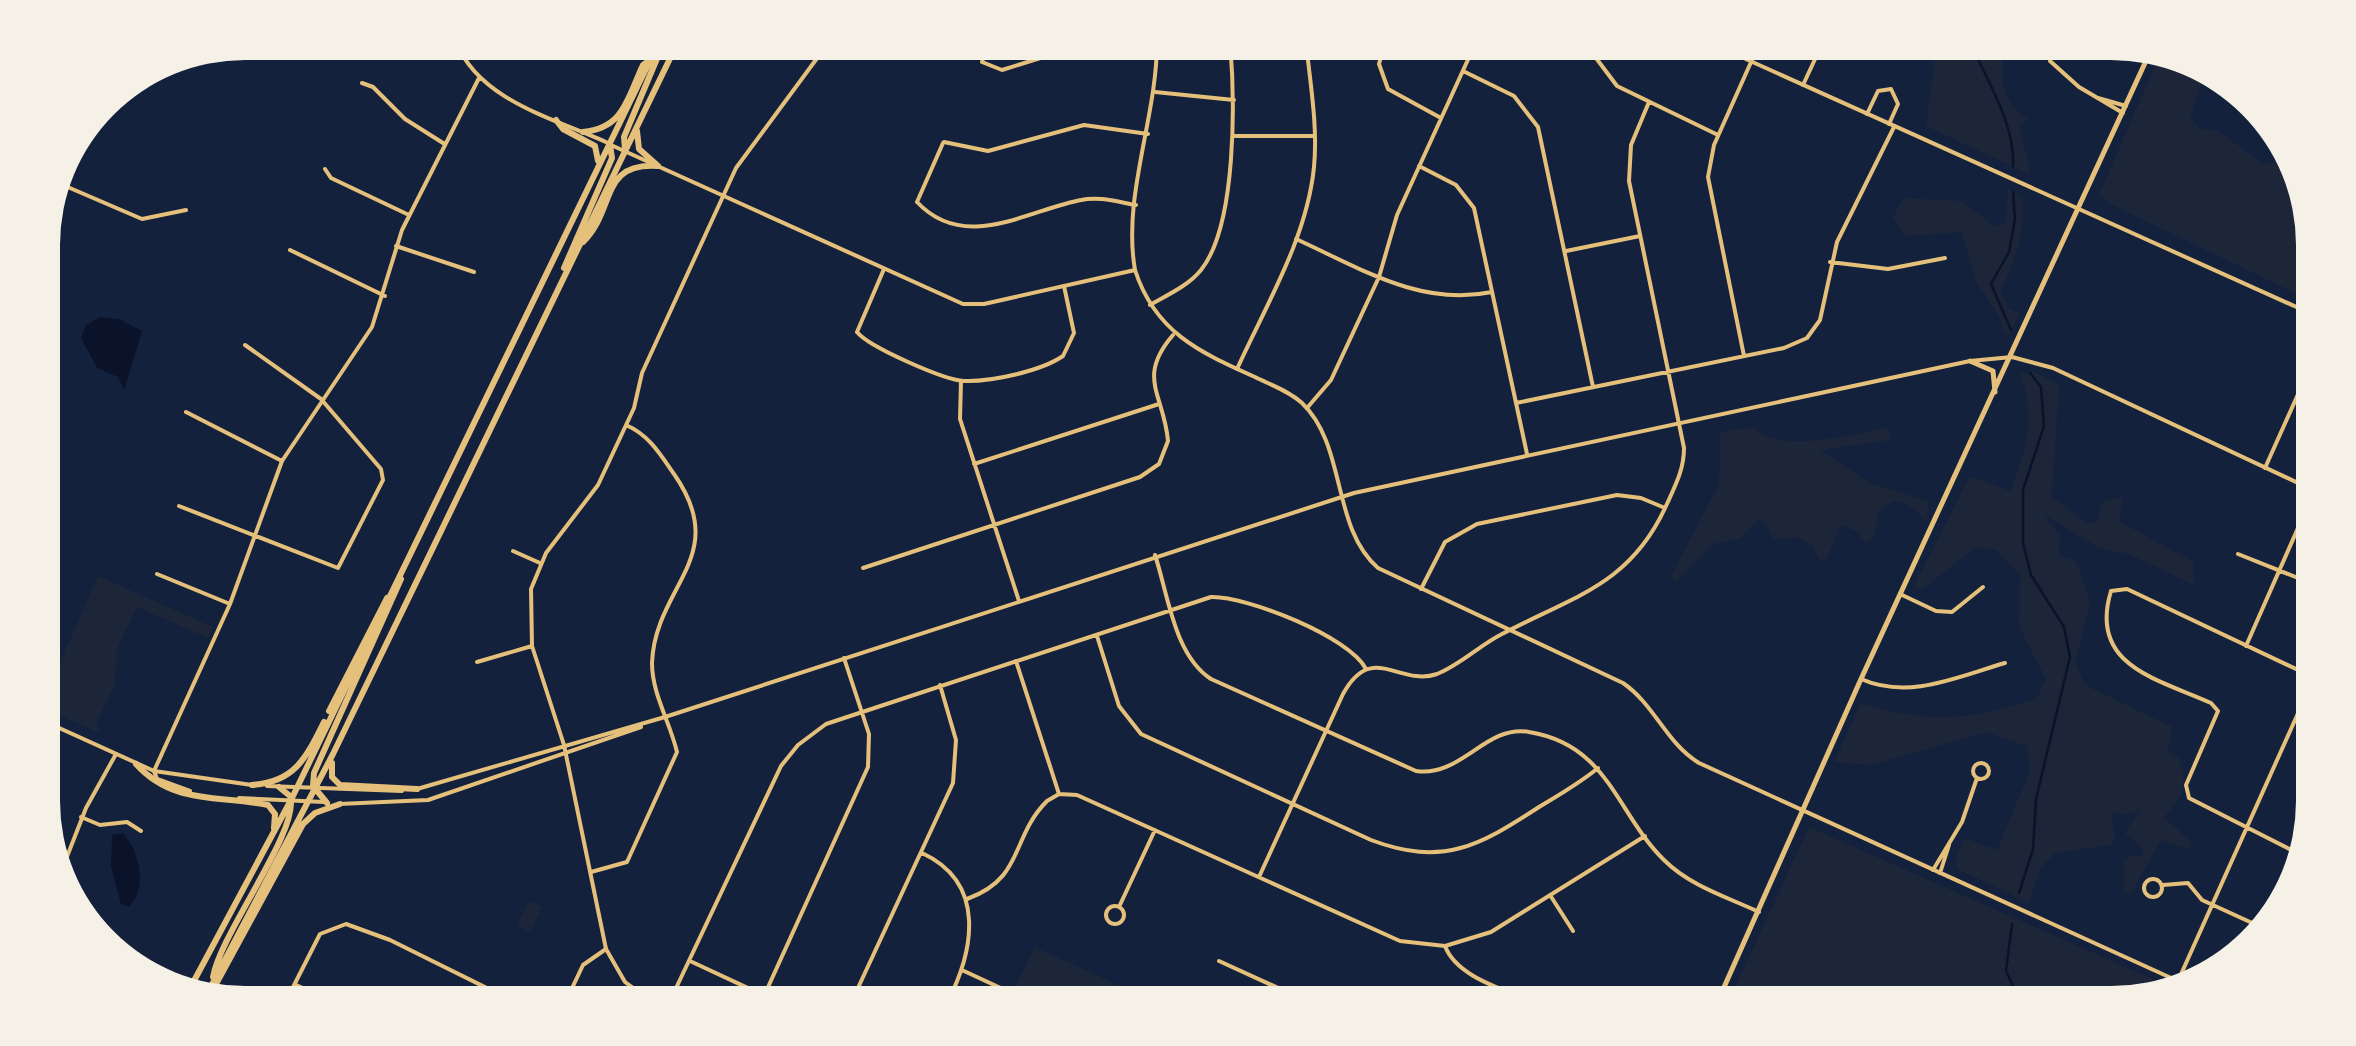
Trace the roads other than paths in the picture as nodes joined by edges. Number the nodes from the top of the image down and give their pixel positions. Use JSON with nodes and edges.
{"nodes":[{"id":1,"x":468,"y":60,"type":"edge"},
{"id":2,"x":650,"y":60,"type":"edge"},
{"id":3,"x":651,"y":60,"type":"edge"},
{"id":4,"x":655,"y":60,"type":"edge"},
{"id":5,"x":669,"y":60,"type":"edge"},
{"id":6,"x":814,"y":60,"type":"edge"},
{"id":7,"x":980,"y":60,"type":"edge"},
{"id":8,"x":1039,"y":60,"type":"edge"},
{"id":9,"x":1157,"y":60,"type":"edge"},
{"id":10,"x":1231,"y":60,"type":"edge"},
{"id":11,"x":1308,"y":60,"type":"edge"},
{"id":12,"x":1380,"y":60,"type":"edge"},
{"id":13,"x":1468,"y":60,"type":"edge"},
{"id":14,"x":1596,"y":60,"type":"edge"},
{"id":15,"x":1747,"y":60,"type":"edge"},
{"id":16,"x":1755,"y":60,"type":"edge"},
{"id":17,"x":1814,"y":60,"type":"edge"},
{"id":18,"x":2050,"y":62,"type":"dead end"},
{"id":19,"x":1754,"y":63,"type":"junction"},
{"id":20,"x":2145,"y":64,"type":"edge"},
{"id":21,"x":1463,"y":71,"type":"junction"},
{"id":22,"x":479,"y":78,"type":"junction"},
{"id":23,"x":362,"y":83,"type":"dead end"},
{"id":24,"x":1803,"y":86,"type":"junction"},
{"id":25,"x":1155,"y":92,"type":"junction"},
{"id":26,"x":1234,"y":100,"type":"junction"},
{"id":27,"x":1649,"y":102,"type":"junction"},
{"id":28,"x":2125,"y":110,"type":"junction"},
{"id":29,"x":1866,"y":114,"type":"junction"},
{"id":30,"x":1441,"y":118,"type":"junction"},
{"id":31,"x":556,"y":120,"type":"junction"},
{"id":32,"x":1892,"y":125,"type":"junction"},
{"id":33,"x":637,"y":128,"type":"junction"},
{"id":34,"x":583,"y":132,"type":"junction"},
{"id":35,"x":1148,"y":134,"type":"junction"},
{"id":36,"x":1234,"y":136,"type":"junction"},
{"id":37,"x":1315,"y":136,"type":"junction"},
{"id":38,"x":1718,"y":136,"type":"junction"},
{"id":39,"x":444,"y":143,"type":"junction"},
{"id":40,"x":610,"y":144,"type":"junction"},
{"id":41,"x":625,"y":151,"type":"junction"},
{"id":42,"x":658,"y":166,"type":"junction"},
{"id":43,"x":1420,"y":166,"type":"junction"},
{"id":44,"x":325,"y":168,"type":"dead end"},
{"id":45,"x":598,"y":168,"type":"junction"},
{"id":46,"x":69,"y":188,"type":"edge"},
{"id":47,"x":723,"y":195,"type":"junction"},
{"id":48,"x":1136,"y":205,"type":"junction"},
{"id":49,"x":186,"y":210,"type":"dead end"},
{"id":50,"x":2080,"y":210,"type":"junction"},
{"id":51,"x":409,"y":215,"type":"junction"},
{"id":52,"x":1640,"y":236,"type":"junction"},
{"id":53,"x":1296,"y":239,"type":"junction"},
{"id":54,"x":580,"y":244,"type":"junction"},
{"id":55,"x":396,"y":246,"type":"junction"},
{"id":56,"x":290,"y":250,"type":"dead end"},
{"id":57,"x":1565,"y":251,"type":"junction"},
{"id":58,"x":1945,"y":258,"type":"dead end"},
{"id":59,"x":1830,"y":262,"type":"junction"},
{"id":60,"x":884,"y":269,"type":"junction"},
{"id":61,"x":1134,"y":270,"type":"junction"},
{"id":62,"x":474,"y":272,"type":"dead end"},
{"id":63,"x":1379,"y":277,"type":"junction"},
{"id":64,"x":1064,"y":286,"type":"junction"},
{"id":65,"x":558,"y":290,"type":"junction"},
{"id":66,"x":1492,"y":292,"type":"junction"},
{"id":67,"x":385,"y":296,"type":"junction"},
{"id":68,"x":1150,"y":305,"type":"junction"},
{"id":69,"x":2296,"y":307,"type":"edge"},
{"id":70,"x":1174,"y":335,"type":"junction"},
{"id":71,"x":245,"y":345,"type":"dead end"},
{"id":72,"x":1744,"y":356,"type":"junction"},
{"id":73,"x":2012,"y":357,"type":"junction"},
{"id":74,"x":1970,"y":361,"type":"junction"},
{"id":75,"x":1237,"y":369,"type":"junction"},
{"id":76,"x":1669,"y":371,"type":"junction"},
{"id":77,"x":962,"y":381,"type":"junction"},
{"id":78,"x":1593,"y":387,"type":"junction"},
{"id":79,"x":321,"y":398,"type":"junction"},
{"id":80,"x":1993,"y":399,"type":"junction"},
{"id":81,"x":2296,"y":399,"type":"edge"},
{"id":82,"x":1516,"y":403,"type":"junction"},
{"id":83,"x":1158,"y":404,"type":"junction"},
{"id":84,"x":1307,"y":408,"type":"junction"},
{"id":85,"x":186,"y":412,"type":"dead end"},
{"id":86,"x":1680,"y":423,"type":"junction"},
{"id":87,"x":626,"y":425,"type":"junction"},
{"id":88,"x":1526,"y":454,"type":"junction"},
{"id":89,"x":282,"y":461,"type":"junction"},
{"id":90,"x":974,"y":464,"type":"junction"},
{"id":91,"x":2265,"y":468,"type":"junction"},
{"id":92,"x":2296,"y":484,"type":"edge"},
{"id":93,"x":1342,"y":496,"type":"junction"},
{"id":94,"x":179,"y":506,"type":"dead end"},
{"id":95,"x":1665,"y":508,"type":"junction"},
{"id":96,"x":994,"y":525,"type":"junction"},
{"id":97,"x":2296,"y":529,"type":"edge"},
{"id":98,"x":255,"y":535,"type":"junction"},
{"id":99,"x":513,"y":551,"type":"dead end"},
{"id":100,"x":2238,"y":554,"type":"dead end"},
{"id":101,"x":1154,"y":555,"type":"junction"},
{"id":102,"x":540,"y":563,"type":"junction"},
{"id":103,"x":404,"y":568,"type":"junction"},
{"id":104,"x":863,"y":568,"type":"dead end"},
{"id":105,"x":2279,"y":569,"type":"junction"},
{"id":106,"x":157,"y":574,"type":"dead end"},
{"id":107,"x":2296,"y":576,"type":"edge"},
{"id":108,"x":1983,"y":586,"type":"dead end"},
{"id":109,"x":2106,"y":586,"type":"dead end"},
{"id":110,"x":394,"y":589,"type":"junction"},
{"id":111,"x":1421,"y":589,"type":"junction"},
{"id":112,"x":2112,"y":591,"type":"junction"},
{"id":113,"x":1900,"y":594,"type":"junction"},
{"id":114,"x":1018,"y":601,"type":"junction"},
{"id":115,"x":230,"y":604,"type":"junction"},
{"id":116,"x":1172,"y":609,"type":"junction"},
{"id":117,"x":1510,"y":630,"type":"junction"},
{"id":118,"x":1096,"y":634,"type":"junction"},
{"id":119,"x":532,"y":646,"type":"junction"},
{"id":120,"x":2245,"y":647,"type":"junction"},
{"id":121,"x":844,"y":658,"type":"junction"},
{"id":122,"x":1016,"y":660,"type":"junction"},
{"id":123,"x":477,"y":662,"type":"dead end"},
{"id":124,"x":2006,"y":663,"type":"dead end"},
{"id":125,"x":1366,"y":669,"type":"junction"},
{"id":126,"x":2296,"y":670,"type":"edge"},
{"id":127,"x":1861,"y":679,"type":"junction"},
{"id":128,"x":940,"y":686,"type":"junction"},
{"id":129,"x":862,"y":710,"type":"junction"},
{"id":130,"x":2296,"y":717,"type":"edge"},
{"id":131,"x":665,"y":718,"type":"junction"},
{"id":132,"x":645,"y":724,"type":"junction"},
{"id":133,"x":60,"y":728,"type":"edge"},
{"id":134,"x":1326,"y":731,"type":"junction"},
{"id":135,"x":564,"y":745,"type":"junction"},
{"id":136,"x":116,"y":754,"type":"junction"},
{"id":137,"x":333,"y":754,"type":"junction"},
{"id":138,"x":567,"y":754,"type":"junction"},
{"id":139,"x":136,"y":764,"type":"junction"},
{"id":140,"x":1598,"y":768,"type":"junction"},
{"id":141,"x":154,"y":771,"type":"junction"},
{"id":142,"x":1977,"y":778,"type":"dead end"},
{"id":143,"x":252,"y":785,"type":"junction"},
{"id":144,"x":279,"y":787,"type":"junction"},
{"id":145,"x":297,"y":788,"type":"junction"},
{"id":146,"x":315,"y":789,"type":"junction"},
{"id":147,"x":417,"y":789,"type":"junction"},
{"id":148,"x":1060,"y":794,"type":"junction"},
{"id":149,"x":291,"y":800,"type":"junction"},
{"id":150,"x":309,"y":801,"type":"junction"},
{"id":151,"x":327,"y":803,"type":"junction"},
{"id":152,"x":340,"y":804,"type":"junction"},
{"id":153,"x":1292,"y":804,"type":"junction"},
{"id":154,"x":1803,"y":812,"type":"junction"},
{"id":155,"x":81,"y":817,"type":"junction"},
{"id":156,"x":2247,"y":828,"type":"junction"},
{"id":157,"x":141,"y":830,"type":"dead end"},
{"id":158,"x":1155,"y":830,"type":"junction"},
{"id":159,"x":1645,"y":836,"type":"junction"},
{"id":160,"x":271,"y":837,"type":"junction"},
{"id":161,"x":1949,"y":846,"type":"junction"},
{"id":162,"x":2290,"y":849,"type":"edge"},
{"id":163,"x":921,"y":853,"type":"junction"},
{"id":164,"x":68,"y":854,"type":"edge"},
{"id":165,"x":1933,"y":870,"type":"junction"},
{"id":166,"x":590,"y":872,"type":"junction"},
{"id":167,"x":1940,"y":874,"type":"junction"},
{"id":168,"x":1259,"y":877,"type":"junction"},
{"id":169,"x":2164,"y":885,"type":"dead end"},
{"id":170,"x":1550,"y":895,"type":"junction"},
{"id":171,"x":966,"y":899,"type":"junction"},
{"id":172,"x":2212,"y":905,"type":"junction"},
{"id":173,"x":1119,"y":907,"type":"dead end"},
{"id":174,"x":1759,"y":912,"type":"junction"},
{"id":175,"x":2251,"y":922,"type":"edge"},
{"id":176,"x":1573,"y":931,"type":"dead end"},
{"id":177,"x":1445,"y":946,"type":"junction"},
{"id":178,"x":606,"y":949,"type":"junction"},
{"id":179,"x":1219,"y":961,"type":"dead end"},
{"id":180,"x":690,"y":962,"type":"junction"},
{"id":181,"x":963,"y":970,"type":"junction"},
{"id":182,"x":2184,"y":971,"type":"edge"},
{"id":183,"x":2168,"y":977,"type":"edge"},
{"id":184,"x":195,"y":979,"type":"edge"},
{"id":185,"x":212,"y":983,"type":"joint"},
{"id":186,"x":216,"y":983,"type":"edge"},
{"id":187,"x":294,"y":984,"type":"joint"},
{"id":188,"x":298,"y":986,"type":"edge"},
{"id":189,"x":481,"y":986,"type":"edge"},
{"id":190,"x":572,"y":986,"type":"edge"},
{"id":191,"x":630,"y":986,"type":"edge"},
{"id":192,"x":679,"y":986,"type":"edge"},
{"id":193,"x":742,"y":986,"type":"edge"},
{"id":194,"x":769,"y":986,"type":"edge"},
{"id":195,"x":860,"y":986,"type":"edge"},
{"id":196,"x":955,"y":986,"type":"edge"},
{"id":197,"x":997,"y":986,"type":"edge"},
{"id":198,"x":1274,"y":986,"type":"edge"},
{"id":199,"x":1498,"y":986,"type":"edge"},
{"id":200,"x":1725,"y":986,"type":"edge"}],
"edges":[{"from":1,"to":22,"type":"street"},
{"from":2,"to":34,"type":"highway"},
{"from":3,"to":40,"type":"highway"},
{"from":4,"to":41,"type":"highway"},
{"from":5,"to":33,"type":"highway"},
{"from":6,"to":47,"type":"street"},
{"from":7,"to":8,"type":"street"},
{"from":9,"to":25,"type":"street"},
{"from":10,"to":26,"type":"street"},
{"from":11,"to":37,"type":"street"},
{"from":12,"to":30,"type":"street"},
{"from":13,"to":21,"type":"street"},
{"from":14,"to":27,"type":"street"},
{"from":15,"to":19,"type":"street"},
{"from":16,"to":19,"type":"street"},
{"from":17,"to":24,"type":"street"},
{"from":18,"to":28,"type":"street"},
{"from":19,"to":24,"type":"street"},
{"from":19,"to":38,"type":"street"},
{"from":20,"to":28,"type":"main road"},
{"from":21,"to":30,"type":"street"},
{"from":21,"to":57,"type":"street"},
{"from":22,"to":31,"type":"street"},
{"from":22,"to":39,"type":"street"},
{"from":23,"to":39,"type":"street"},
{"from":24,"to":29,"type":"street"},
{"from":25,"to":26,"type":"street"},
{"from":25,"to":35,"type":"street"},
{"from":26,"to":36,"type":"street"},
{"from":27,"to":38,"type":"street"},
{"from":27,"to":52,"type":"street"},
{"from":28,"to":50,"type":"main road"},
{"from":29,"to":32,"type":"street"},
{"from":29,"to":32,"type":"street"},
{"from":30,"to":43,"type":"street"},
{"from":31,"to":34,"type":"street"},
{"from":31,"to":45,"type":"highway"},
{"from":32,"to":50,"type":"street"},
{"from":32,"to":59,"type":"street"},
{"from":33,"to":41,"type":"highway"},
{"from":33,"to":42,"type":"highway"},
{"from":34,"to":40,"type":"street"},
{"from":35,"to":48,"type":"street"},
{"from":35,"to":48,"type":"street"},
{"from":36,"to":37,"type":"street"},
{"from":36,"to":68,"type":"street"},
{"from":37,"to":53,"type":"street"},
{"from":38,"to":72,"type":"street"},
{"from":39,"to":51,"type":"street"},
{"from":40,"to":41,"type":"street"},
{"from":40,"to":45,"type":"highway"},
{"from":40,"to":65,"type":"highway"},
{"from":41,"to":42,"type":"street"},
{"from":41,"to":54,"type":"highway"},
{"from":42,"to":47,"type":"street"},
{"from":42,"to":54,"type":"highway"},
{"from":43,"to":63,"type":"street"},
{"from":43,"to":66,"type":"street"},
{"from":44,"to":51,"type":"street"},
{"from":45,"to":103,"type":"highway"},
{"from":46,"to":49,"type":"street"},
{"from":47,"to":60,"type":"street"},
{"from":47,"to":87,"type":"street"},
{"from":48,"to":61,"type":"street"},
{"from":50,"to":69,"type":"street"},
{"from":50,"to":73,"type":"main road"},
{"from":51,"to":55,"type":"street"},
{"from":52,"to":57,"type":"street"},
{"from":52,"to":76,"type":"street"},
{"from":53,"to":63,"type":"street"},
{"from":53,"to":75,"type":"street"},
{"from":54,"to":65,"type":"highway"},
{"from":55,"to":62,"type":"street"},
{"from":55,"to":67,"type":"street"},
{"from":56,"to":67,"type":"street"},
{"from":57,"to":78,"type":"street"},
{"from":58,"to":59,"type":"street"},
{"from":59,"to":72,"type":"street"},
{"from":60,"to":64,"type":"street"},
{"from":60,"to":77,"type":"street"},
{"from":61,"to":64,"type":"street"},
{"from":61,"to":68,"type":"street"},
{"from":63,"to":66,"type":"street"},
{"from":63,"to":84,"type":"street"},
{"from":64,"to":77,"type":"street"},
{"from":65,"to":137,"type":"highway"},
{"from":66,"to":82,"type":"street"},
{"from":67,"to":79,"type":"street"},
{"from":68,"to":70,"type":"street"},
{"from":70,"to":75,"type":"street"},
{"from":70,"to":83,"type":"street"},
{"from":71,"to":79,"type":"street"},
{"from":72,"to":76,"type":"street"},
{"from":73,"to":74,"type":"street"},
{"from":73,"to":80,"type":"main road"},
{"from":73,"to":91,"type":"street"},
{"from":74,"to":80,"type":"main road"},
{"from":74,"to":86,"type":"street"},
{"from":75,"to":84,"type":"street"},
{"from":76,"to":78,"type":"street"},
{"from":76,"to":86,"type":"street"},
{"from":77,"to":90,"type":"street"},
{"from":78,"to":82,"type":"street"},
{"from":79,"to":89,"type":"street"},
{"from":79,"to":98,"type":"street"},
{"from":80,"to":113,"type":"main road"},
{"from":81,"to":91,"type":"street"},
{"from":82,"to":88,"type":"street"},
{"from":83,"to":90,"type":"street"},
{"from":83,"to":96,"type":"street"},
{"from":84,"to":93,"type":"street"},
{"from":85,"to":89,"type":"street"},
{"from":86,"to":88,"type":"street"},
{"from":86,"to":95,"type":"street"},
{"from":87,"to":102,"type":"street"},
{"from":87,"to":131,"type":"street"},
{"from":88,"to":93,"type":"street"},
{"from":89,"to":98,"type":"street"},
{"from":90,"to":96,"type":"street"},
{"from":91,"to":92,"type":"street"},
{"from":93,"to":101,"type":"street"},
{"from":93,"to":111,"type":"street"},
{"from":94,"to":98,"type":"street"},
{"from":95,"to":111,"type":"street"},
{"from":95,"to":117,"type":"street"},
{"from":96,"to":104,"type":"street"},
{"from":96,"to":114,"type":"street"},
{"from":97,"to":105,"type":"street"},
{"from":98,"to":115,"type":"street"},
{"from":99,"to":102,"type":"street"},
{"from":100,"to":105,"type":"street"},
{"from":101,"to":114,"type":"street"},
{"from":101,"to":116,"type":"street"},
{"from":102,"to":119,"type":"street"},
{"from":103,"to":110,"type":"highway"},
{"from":103,"to":146,"type":"highway"},
{"from":105,"to":107,"type":"street"},
{"from":105,"to":120,"type":"street"},
{"from":106,"to":115,"type":"street"},
{"from":108,"to":113,"type":"street"},
{"from":109,"to":112,"type":"street"},
{"from":110,"to":143,"type":"highway"},
{"from":110,"to":145,"type":"highway"},
{"from":111,"to":117,"type":"street"},
{"from":112,"to":120,"type":"street"},
{"from":112,"to":156,"type":"street"},
{"from":113,"to":127,"type":"main road"},
{"from":114,"to":121,"type":"street"},
{"from":115,"to":141,"type":"street"},
{"from":116,"to":118,"type":"street"},
{"from":116,"to":125,"type":"street"},
{"from":116,"to":134,"type":"street"},
{"from":117,"to":125,"type":"street"},
{"from":117,"to":154,"type":"street"},
{"from":118,"to":122,"type":"street"},
{"from":118,"to":153,"type":"street"},
{"from":119,"to":123,"type":"street"},
{"from":119,"to":135,"type":"street"},
{"from":120,"to":126,"type":"street"},
{"from":121,"to":129,"type":"street"},
{"from":121,"to":131,"type":"street"},
{"from":122,"to":128,"type":"street"},
{"from":122,"to":148,"type":"street"},
{"from":124,"to":127,"type":"street"},
{"from":125,"to":134,"type":"street"},
{"from":127,"to":154,"type":"main road"},
{"from":128,"to":129,"type":"street"},
{"from":128,"to":163,"type":"street"},
{"from":129,"to":180,"type":"street"},
{"from":129,"to":194,"type":"street"},
{"from":130,"to":156,"type":"street"},
{"from":131,"to":132,"type":"street"},
{"from":131,"to":166,"type":"street"},
{"from":132,"to":135,"type":"street"},
{"from":132,"to":138,"type":"street"},
{"from":133,"to":136,"type":"street"},
{"from":134,"to":140,"type":"street"},
{"from":134,"to":153,"type":"street"},
{"from":135,"to":138,"type":"street"},
{"from":135,"to":147,"type":"street"},
{"from":136,"to":139,"type":"street"},
{"from":136,"to":155,"type":"street"},
{"from":137,"to":146,"type":"highway"},
{"from":137,"to":147,"type":"highway"},
{"from":138,"to":152,"type":"street"},
{"from":138,"to":166,"type":"street"},
{"from":139,"to":141,"type":"street"},
{"from":139,"to":160,"type":"highway"},
{"from":140,"to":153,"type":"street"},
{"from":140,"to":159,"type":"street"},
{"from":141,"to":143,"type":"street"},
{"from":141,"to":149,"type":"street"},
{"from":142,"to":161,"type":"street"},
{"from":143,"to":144,"type":"street"},
{"from":144,"to":145,"type":"street"},
{"from":144,"to":149,"type":"highway"},
{"from":145,"to":146,"type":"street"},
{"from":145,"to":149,"type":"highway"},
{"from":146,"to":147,"type":"street"},
{"from":146,"to":150,"type":"highway"},
{"from":146,"to":151,"type":"highway"},
{"from":148,"to":158,"type":"street"},
{"from":148,"to":171,"type":"street"},
{"from":149,"to":150,"type":"street"},
{"from":149,"to":160,"type":"highway"},
{"from":149,"to":185,"type":"highway"},
{"from":150,"to":151,"type":"street"},
{"from":150,"to":185,"type":"highway"},
{"from":151,"to":152,"type":"street"},
{"from":152,"to":186,"type":"highway"},
{"from":153,"to":168,"type":"street"},
{"from":154,"to":165,"type":"street"},
{"from":154,"to":174,"type":"main road"},
{"from":155,"to":157,"type":"street"},
{"from":155,"to":164,"type":"street"},
{"from":156,"to":162,"type":"street"},
{"from":156,"to":172,"type":"street"},
{"from":158,"to":168,"type":"street"},
{"from":158,"to":173,"type":"street"},
{"from":159,"to":170,"type":"street"},
{"from":159,"to":174,"type":"street"},
{"from":160,"to":184,"type":"highway"},
{"from":161,"to":165,"type":"street"},
{"from":161,"to":167,"type":"street"},
{"from":163,"to":171,"type":"street"},
{"from":163,"to":195,"type":"street"},
{"from":165,"to":167,"type":"street"},
{"from":166,"to":178,"type":"street"},
{"from":167,"to":183,"type":"street"},
{"from":168,"to":177,"type":"street"},
{"from":169,"to":172,"type":"street"},
{"from":170,"to":176,"type":"street"},
{"from":170,"to":177,"type":"street"},
{"from":171,"to":181,"type":"street"},
{"from":172,"to":175,"type":"street"},
{"from":172,"to":182,"type":"street"},
{"from":174,"to":200,"type":"main road"},
{"from":177,"to":199,"type":"street"},
{"from":178,"to":190,"type":"street"},
{"from":178,"to":191,"type":"street"},
{"from":179,"to":198,"type":"street"},
{"from":180,"to":192,"type":"street"},
{"from":180,"to":193,"type":"street"},
{"from":181,"to":196,"type":"street"},
{"from":181,"to":197,"type":"street"},
{"from":187,"to":188,"type":"street"},
{"from":187,"to":189,"type":"street"}]}
